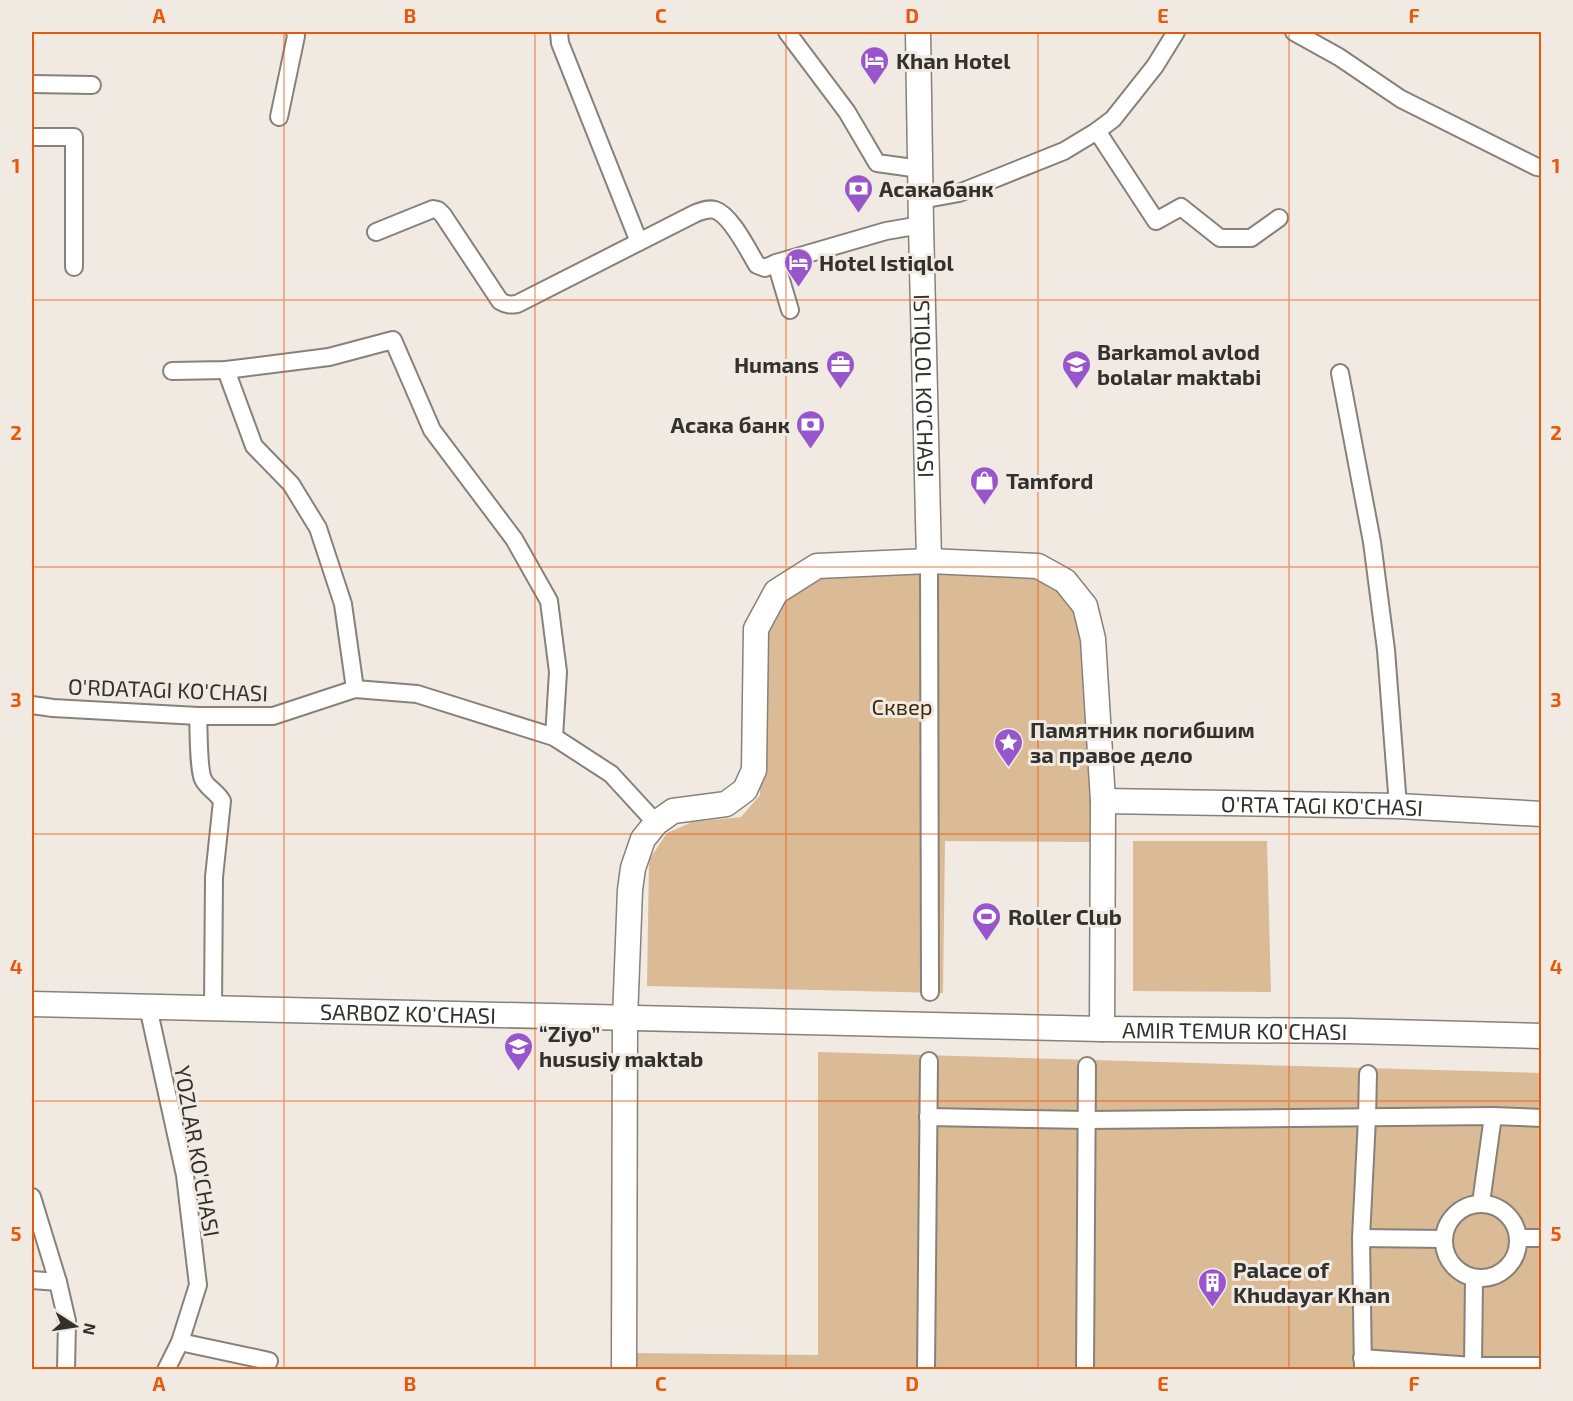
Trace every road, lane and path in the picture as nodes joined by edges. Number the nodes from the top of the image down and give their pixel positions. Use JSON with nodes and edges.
{"nodes":[{"id":1,"x":296,"y":32,"type":"edge"},
{"id":2,"x":559,"y":32,"type":"edge"},
{"id":3,"x":787,"y":32,"type":"edge"},
{"id":4,"x":918,"y":32,"type":"edge"},
{"id":5,"x":1176,"y":32,"type":"edge"},
{"id":6,"x":1294,"y":32,"type":"edge"},
{"id":7,"x":32,"y":84,"type":"edge"},
{"id":8,"x":92,"y":85,"type":"dead end"},
{"id":9,"x":279,"y":117,"type":"dead end"},
{"id":10,"x":1096,"y":131,"type":"junction"},
{"id":11,"x":32,"y":136,"type":"edge"},
{"id":12,"x":1542,"y":168,"type":"edge"},
{"id":13,"x":920,"y":169,"type":"junction"},
{"id":14,"x":921,"y":200,"type":"junction"},
{"id":15,"x":1279,"y":218,"type":"dead end"},
{"id":16,"x":921,"y":225,"type":"junction"},
{"id":17,"x":375,"y":232,"type":"dead end"},
{"id":18,"x":639,"y":242,"type":"junction"},
{"id":19,"x":776,"y":263,"type":"junction"},
{"id":20,"x":74,"y":267,"type":"dead end"},
{"id":21,"x":790,"y":310,"type":"dead end"},
{"id":22,"x":226,"y":370,"type":"junction"},
{"id":23,"x":172,"y":371,"type":"dead end"},
{"id":24,"x":1340,"y":373,"type":"dead end"},
{"id":25,"x":929,"y":561,"type":"junction"},
{"id":26,"x":355,"y":689,"type":"junction"},
{"id":27,"x":32,"y":705,"type":"edge"},
{"id":28,"x":198,"y":716,"type":"junction"},
{"id":29,"x":554,"y":737,"type":"junction"},
{"id":30,"x":1103,"y":801,"type":"junction"},
{"id":31,"x":1398,"y":806,"type":"junction"},
{"id":32,"x":1542,"y":814,"type":"edge"},
{"id":33,"x":656,"y":823,"type":"junction"},
{"id":34,"x":930,"y":992,"type":"dead end"},
{"id":35,"x":32,"y":1005,"type":"edge"},
{"id":36,"x":148,"y":1006,"type":"junction"},
{"id":37,"x":213,"y":1008,"type":"junction"},
{"id":38,"x":625,"y":1019,"type":"junction"},
{"id":39,"x":929,"y":1026,"type":"joint"},
{"id":40,"x":1102,"y":1029,"type":"junction"},
{"id":41,"x":1542,"y":1036,"type":"edge"},
{"id":42,"x":929,"y":1061,"type":"dead end"},
{"id":43,"x":1087,"y":1066,"type":"dead end"},
{"id":44,"x":1368,"y":1074,"type":"dead end"},
{"id":45,"x":1493,"y":1116,"type":"junction"},
{"id":46,"x":928,"y":1117,"type":"junction"},
{"id":47,"x":1367,"y":1118,"type":"junction"},
{"id":48,"x":1542,"y":1118,"type":"edge"},
{"id":49,"x":1088,"y":1120,"type":"junction"},
{"id":50,"x":32,"y":1197,"type":"edge"},
{"id":51,"x":1481,"y":1203,"type":"junction"},
{"id":52,"x":1361,"y":1238,"type":"junction"},
{"id":53,"x":1518,"y":1238,"type":"junction"},
{"id":54,"x":1542,"y":1238,"type":"edge"},
{"id":55,"x":1444,"y":1239,"type":"junction"},
{"id":56,"x":1474,"y":1278,"type":"junction"},
{"id":57,"x":32,"y":1280,"type":"edge"},
{"id":58,"x":58,"y":1282,"type":"junction"},
{"id":59,"x":180,"y":1342,"type":"junction"},
{"id":60,"x":269,"y":1361,"type":"dead end"},
{"id":61,"x":1362,"y":1364,"type":"edge"},
{"id":62,"x":1473,"y":1366,"type":"junction"},
{"id":63,"x":1542,"y":1366,"type":"edge"},
{"id":64,"x":66,"y":1370,"type":"edge"},
{"id":65,"x":166,"y":1370,"type":"edge"},
{"id":66,"x":624,"y":1370,"type":"edge"},
{"id":67,"x":926,"y":1370,"type":"edge"},
{"id":68,"x":1085,"y":1370,"type":"edge"}],
"edges":[{"from":1,"to":9,"type":"street"},
{"from":2,"to":18,"type":"street"},
{"from":3,"to":13,"type":"street"},
{"from":4,"to":13,"type":"main road","name":"ISTIQLOL KO'CHASI"},
{"from":5,"to":10,"type":"street"},
{"from":6,"to":12,"type":"street"},
{"from":7,"to":8,"type":"street"},
{"from":10,"to":14,"type":"street"},
{"from":10,"to":15,"type":"street"},
{"from":11,"to":20,"type":"street"},
{"from":13,"to":14,"type":"main road","name":"ISTIQLOL KO'CHASI"},
{"from":14,"to":16,"type":"main road","name":"ISTIQLOL KO'CHASI"},
{"from":16,"to":19,"type":"street"},
{"from":16,"to":25,"type":"main road","name":"ISTIQLOL KO'CHASI"},
{"from":17,"to":18,"type":"street"},
{"from":18,"to":19,"type":"street"},
{"from":19,"to":21,"type":"street"},
{"from":22,"to":23,"type":"street"},
{"from":22,"to":26,"type":"street"},
{"from":22,"to":29,"type":"street"},
{"from":24,"to":31,"type":"street"},
{"from":25,"to":30,"type":"main road"},
{"from":25,"to":33,"type":"main road"},
{"from":25,"to":34,"type":"street"},
{"from":26,"to":28,"type":"street","name":"O'RDATAGI KO'CHASI"},
{"from":26,"to":29,"type":"street","name":"O'RDATAGI KO'CHASI"},
{"from":27,"to":28,"type":"street","name":"O'RDATAGI KO'CHASI"},
{"from":28,"to":37,"type":"street"},
{"from":29,"to":33,"type":"street","name":"O'RDATAGI KO'CHASI"},
{"from":30,"to":31,"type":"main road","name":"O'RTA TAGI KO'CHASI"},
{"from":30,"to":40,"type":"main road"},
{"from":31,"to":32,"type":"main road","name":"O'RTA TAGI KO'CHASI"},
{"from":33,"to":38,"type":"main road"},
{"from":35,"to":36,"type":"main road","name":"SARBOZ KO'CHASI"},
{"from":36,"to":37,"type":"main road","name":"SARBOZ KO'CHASI"},
{"from":36,"to":59,"type":"street","name":"YOZLAR KO'CHASI"},
{"from":37,"to":38,"type":"main road","name":"SARBOZ KO'CHASI"},
{"from":38,"to":39,"type":"main road","name":"SARBOZ KO'CHASI"},
{"from":38,"to":66,"type":"main road"},
{"from":39,"to":40,"type":"main road","name":"AMIR TEMUR KO'CHASI"},
{"from":40,"to":41,"type":"main road","name":"AMIR TEMUR KO'CHASI"},
{"from":42,"to":46,"type":"street"},
{"from":43,"to":49,"type":"street"},
{"from":44,"to":47,"type":"street"},
{"from":45,"to":47,"type":"street"},
{"from":45,"to":48,"type":"street"},
{"from":45,"to":51,"type":"street"},
{"from":46,"to":49,"type":"street"},
{"from":46,"to":67,"type":"street"},
{"from":47,"to":49,"type":"street"},
{"from":47,"to":52,"type":"street"},
{"from":49,"to":68,"type":"street"},
{"from":50,"to":58,"type":"street"},
{"from":51,"to":53,"type":"street"},
{"from":51,"to":55,"type":"street"},
{"from":52,"to":55,"type":"street"},
{"from":52,"to":61,"type":"street"},
{"from":53,"to":54,"type":"street"},
{"from":53,"to":56,"type":"street"},
{"from":55,"to":56,"type":"street"},
{"from":56,"to":62,"type":"street"},
{"from":57,"to":58,"type":"street"},
{"from":58,"to":64,"type":"street"},
{"from":59,"to":60,"type":"street"},
{"from":59,"to":65,"type":"street","name":"YOZLAR KO'CHASI"},
{"from":61,"to":62,"type":"street"},
{"from":62,"to":63,"type":"street"}]}
